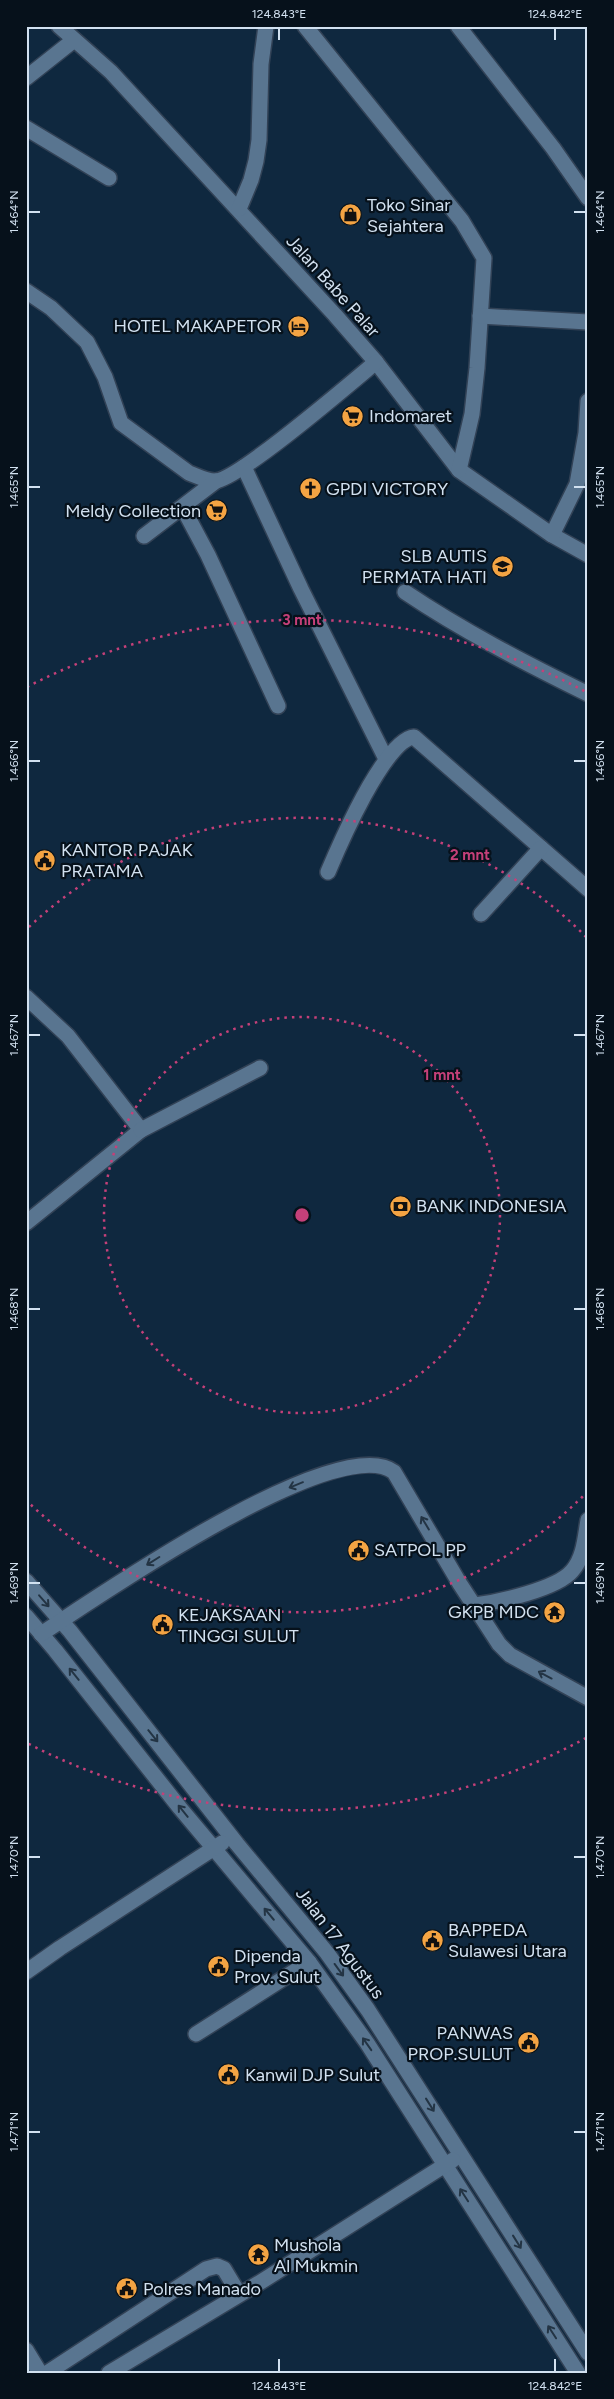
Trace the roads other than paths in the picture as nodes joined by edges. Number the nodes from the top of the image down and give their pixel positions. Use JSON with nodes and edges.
{"nodes":[{"id":1,"x":59,"y":26,"type":"edge"},
{"id":2,"x":266,"y":26,"type":"edge"},
{"id":3,"x":305,"y":26,"type":"edge"},
{"id":4,"x":458,"y":26,"type":"edge"},
{"id":5,"x":74,"y":40,"type":"junction"},
{"id":6,"x":26,"y":78,"type":"edge"},
{"id":7,"x":26,"y":128,"type":"edge"},
{"id":8,"x":109,"y":178,"type":"dead end"},
{"id":9,"x":588,"y":198,"type":"edge"},
{"id":10,"x":239,"y":210,"type":"junction"},
{"id":11,"x":26,"y":291,"type":"edge"},
{"id":12,"x":480,"y":316,"type":"junction"},
{"id":13,"x":588,"y":322,"type":"edge"},
{"id":14,"x":376,"y":362,"type":"junction"},
{"id":15,"x":588,"y":401,"type":"edge"},
{"id":16,"x":244,"y":467,"type":"junction"},
{"id":17,"x":459,"y":470,"type":"junction"},
{"id":18,"x":216,"y":481,"type":"junction"},
{"id":19,"x":183,"y":508,"type":"junction"},
{"id":20,"x":552,"y":535,"type":"junction"},
{"id":21,"x":144,"y":536,"type":"dead end"},
{"id":22,"x":588,"y":555,"type":"edge"},
{"id":23,"x":404,"y":592,"type":"dead end"},
{"id":24,"x":588,"y":694,"type":"edge"},
{"id":25,"x":278,"y":706,"type":"dead end"},
{"id":26,"x":386,"y":759,"type":"junction"},
{"id":27,"x":541,"y":848,"type":"junction"},
{"id":28,"x":328,"y":872,"type":"dead end"},
{"id":29,"x":588,"y":889,"type":"edge"},
{"id":30,"x":482,"y":914,"type":"dead end"},
{"id":31,"x":26,"y":997,"type":"edge"},
{"id":32,"x":260,"y":1068,"type":"dead end"},
{"id":33,"x":141,"y":1130,"type":"junction"},
{"id":34,"x":26,"y":1223,"type":"edge"},
{"id":35,"x":588,"y":1520,"type":"edge"},
{"id":36,"x":26,"y":1580,"type":"edge"},
{"id":37,"x":475,"y":1605,"type":"junction"},
{"id":38,"x":26,"y":1616,"type":"edge"},
{"id":39,"x":61,"y":1621,"type":"junction"},
{"id":40,"x":41,"y":1634,"type":"junction"},
{"id":41,"x":588,"y":1698,"type":"edge"},
{"id":42,"x":232,"y":1837,"type":"junction"},
{"id":43,"x":214,"y":1848,"type":"junction"},
{"id":44,"x":308,"y":1962,"type":"junction"},
{"id":45,"x":26,"y":1972,"type":"edge"},
{"id":46,"x":196,"y":2034,"type":"dead end"},
{"id":47,"x":406,"y":2066,"type":"junction"},
{"id":48,"x":388,"y":2077,"type":"junction"},
{"id":49,"x":461,"y":2155,"type":"junction"},
{"id":50,"x":445,"y":2166,"type":"junction"},
{"id":51,"x":239,"y":2294,"type":"junction"},
{"id":52,"x":26,"y":2350,"type":"edge"},
{"id":53,"x":588,"y":2353,"type":"edge"},
{"id":54,"x":40,"y":2373,"type":"edge"},
{"id":55,"x":47,"y":2373,"type":"edge"},
{"id":56,"x":109,"y":2373,"type":"edge"},
{"id":57,"x":578,"y":2373,"type":"edge"}],
"edges":[{"from":1,"to":5,"type":"street","name":"Jalan Babe Palar"},
{"from":2,"to":10,"type":"street"},
{"from":3,"to":12,"type":"street"},
{"from":4,"to":9,"type":"street"},
{"from":5,"to":6,"type":"street"},
{"from":5,"to":10,"type":"street","name":"Jalan Babe Palar"},
{"from":7,"to":8,"type":"street"},
{"from":10,"to":14,"type":"street","name":"Jalan Babe Palar"},
{"from":11,"to":18,"type":"street"},
{"from":12,"to":13,"type":"street"},
{"from":12,"to":17,"type":"street"},
{"from":14,"to":16,"type":"street"},
{"from":14,"to":17,"type":"street","name":"Jalan Babe Palar"},
{"from":15,"to":20,"type":"street"},
{"from":16,"to":18,"type":"street"},
{"from":16,"to":26,"type":"street"},
{"from":17,"to":20,"type":"street","name":"Jalan Babe Palar"},
{"from":18,"to":19,"type":"street"},
{"from":19,"to":21,"type":"street"},
{"from":19,"to":25,"type":"street"},
{"from":20,"to":22,"type":"street","name":"Jalan Babe Palar"},
{"from":23,"to":24,"type":"street"},
{"from":26,"to":27,"type":"street"},
{"from":26,"to":28,"type":"street"},
{"from":27,"to":29,"type":"street"},
{"from":27,"to":30,"type":"street"},
{"from":31,"to":33,"type":"street"},
{"from":32,"to":33,"type":"street"},
{"from":33,"to":34,"type":"street"},
{"from":35,"to":37,"type":"street"},
{"from":36,"to":39,"type":"street","name":"Jalan 17 Agustus","one_way":true},
{"from":37,"to":39,"type":"street","one_way":true},
{"from":41,"to":37,"type":"street","one_way":true},
{"from":38,"to":40,"type":"street","name":"Jalan 17 Agustus"},
{"from":39,"to":40,"type":"street"},
{"from":39,"to":42,"type":"street","name":"Jalan 17 Agustus","one_way":true},
{"from":43,"to":40,"type":"street","name":"Jalan 17 Agustus","one_way":true},
{"from":42,"to":43,"type":"street"},
{"from":42,"to":47,"type":"street","name":"Jalan 17 Agustus","one_way":true},
{"from":44,"to":43,"type":"street","name":"Jalan 17 Agustus","one_way":true},
{"from":43,"to":45,"type":"street"},
{"from":44,"to":46,"type":"street"},
{"from":48,"to":44,"type":"street","name":"Jalan 17 Agustus","one_way":true},
{"from":47,"to":48,"type":"street"},
{"from":47,"to":49,"type":"street","name":"Jalan 17 Agustus","one_way":true},
{"from":48,"to":50,"type":"street","name":"Jalan 17 Agustus"},
{"from":49,"to":50,"type":"street"},
{"from":49,"to":53,"type":"street","name":"Jalan 17 Agustus","one_way":true},
{"from":50,"to":51,"type":"street"},
{"from":57,"to":50,"type":"street","name":"Jalan 17 Agustus","one_way":true},
{"from":51,"to":55,"type":"street"},
{"from":51,"to":56,"type":"street"},
{"from":52,"to":54,"type":"street"}]}
